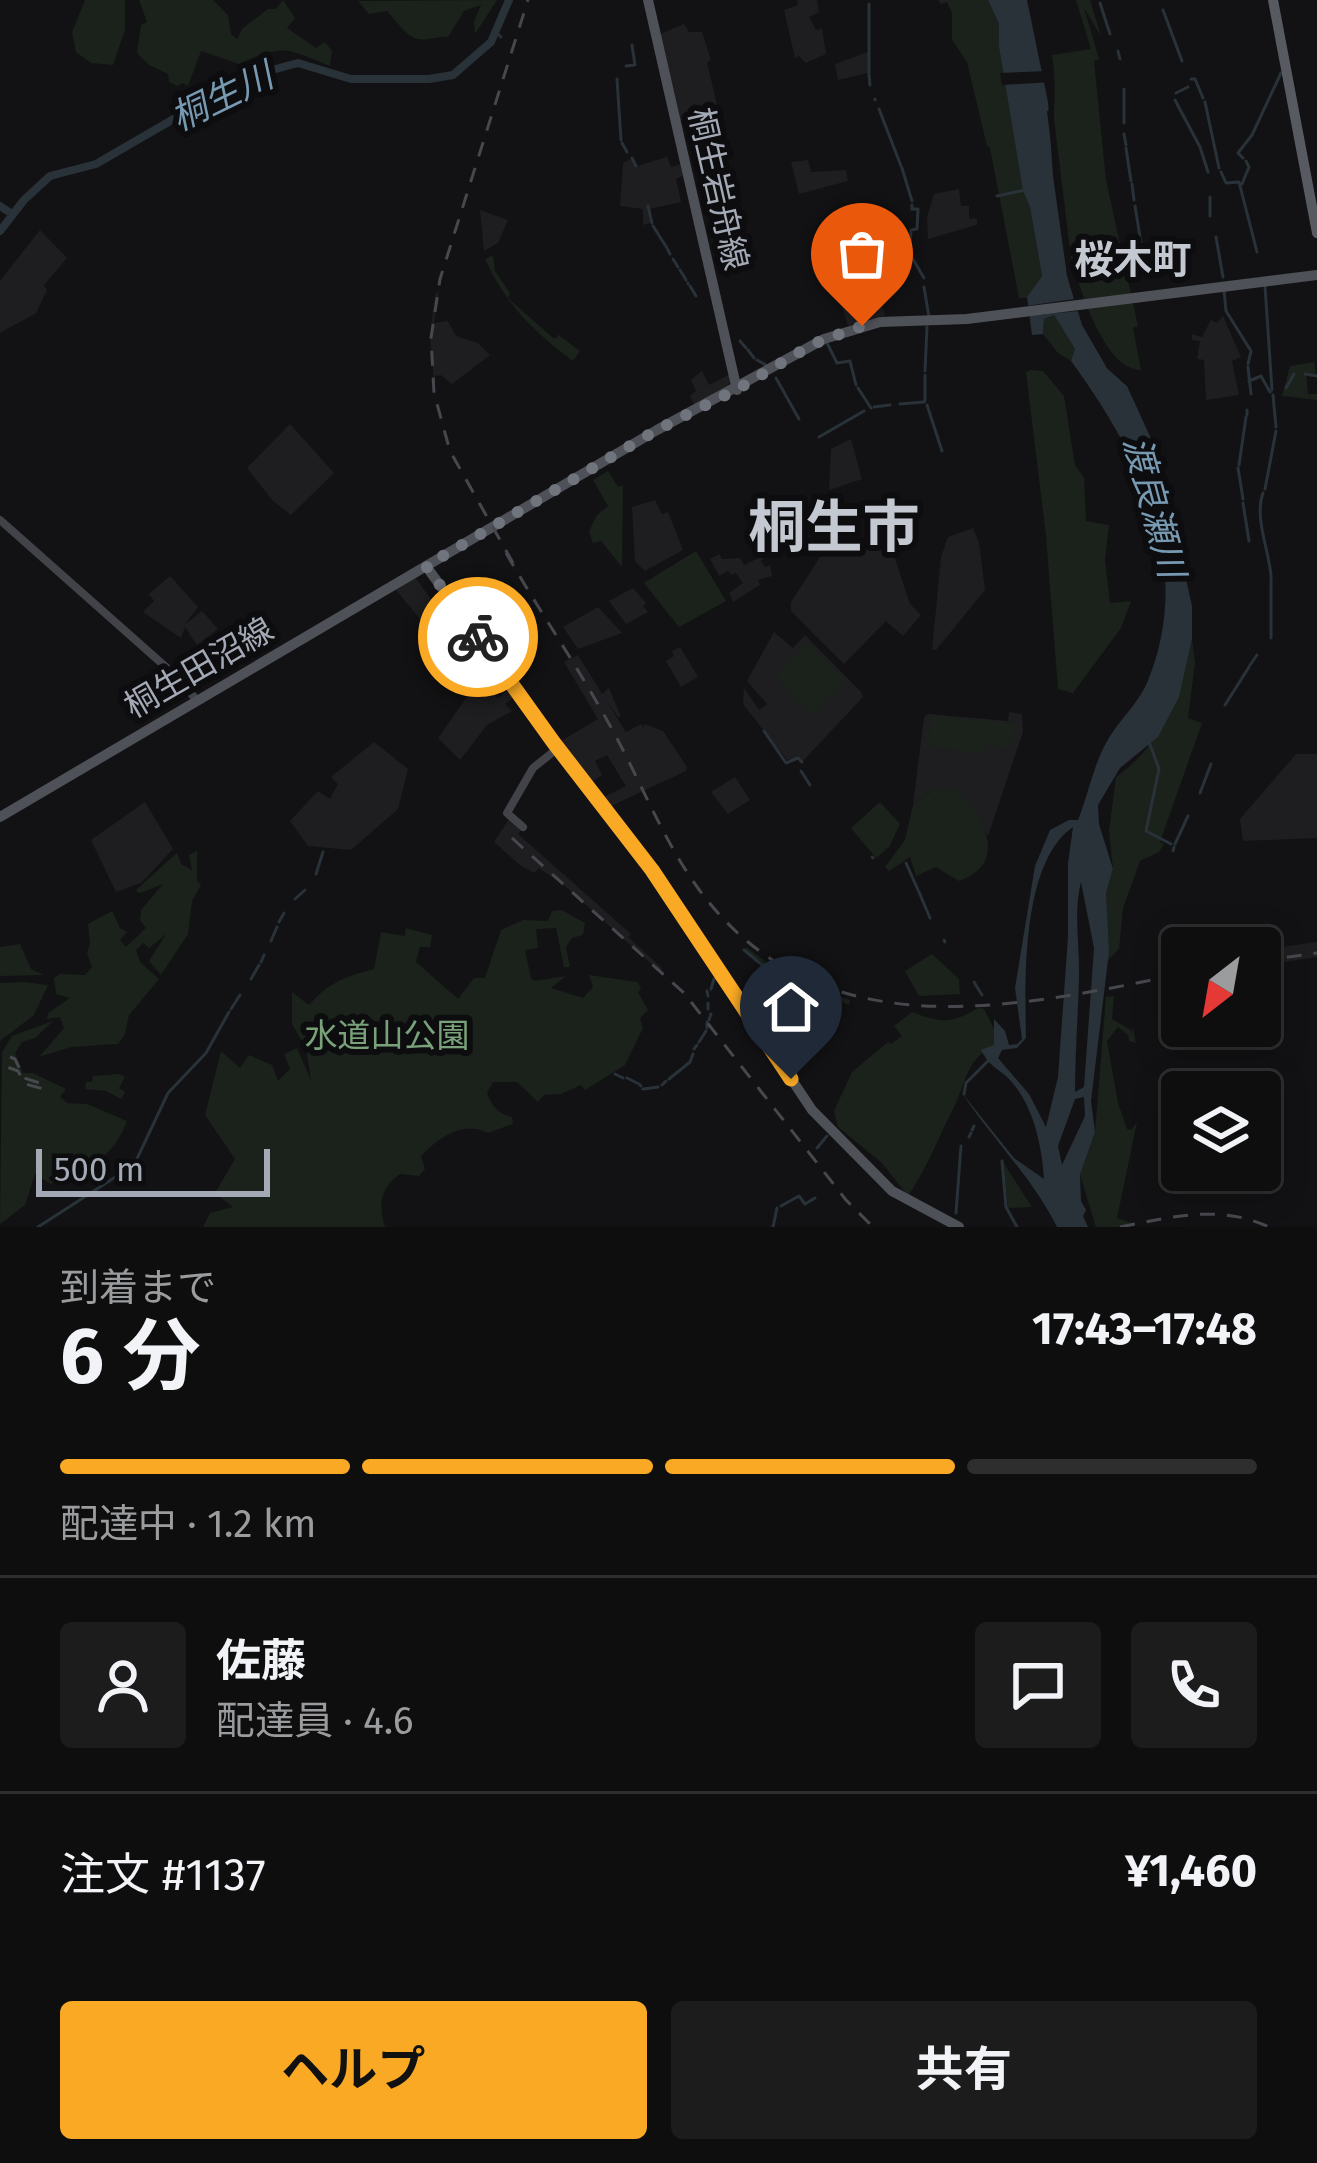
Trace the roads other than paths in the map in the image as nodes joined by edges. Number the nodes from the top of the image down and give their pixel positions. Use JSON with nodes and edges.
{"nodes":[{"id":1,"x":648,"y":0,"type":"edge"},
{"id":2,"x":1273,"y":0,"type":"edge"},
{"id":3,"x":1317,"y":233,"type":"edge"},
{"id":4,"x":1317,"y":274,"type":"edge"},
{"id":5,"x":736,"y":390,"type":"junction"},
{"id":6,"x":0,"y":520,"type":"edge"},
{"id":7,"x":426,"y":566,"type":"junction"},
{"id":8,"x":197,"y":700,"type":"junction"},
{"id":9,"x":558,"y":748,"type":"junction"},
{"id":10,"x":0,"y":817,"type":"edge"},
{"id":11,"x":523,"y":827,"type":"dead end"},
{"id":12,"x":690,"y":929,"type":"junction"},
{"id":13,"x":711,"y":954,"type":"dead end"},
{"id":14,"x":959,"y":1227,"type":"edge"}],
"edges":[{"from":1,"to":5,"type":"main road","name":"桐生岩舟線"},
{"from":2,"to":3,"type":"highway"},
{"from":4,"to":5,"type":"main road","name":"桐生田沼線"},
{"from":5,"to":7,"type":"main road","name":"桐生田沼線"},
{"from":6,"to":8,"type":"main road"},
{"from":7,"to":8,"type":"main road","name":"桐生田沼線"},
{"from":7,"to":9,"type":"main road"},
{"from":8,"to":10,"type":"main road","name":"桐生田沼線"},
{"from":9,"to":11,"type":"main road"},
{"from":9,"to":12,"type":"main road"},
{"from":12,"to":13,"type":"main road"},
{"from":12,"to":14,"type":"main road"}]}
